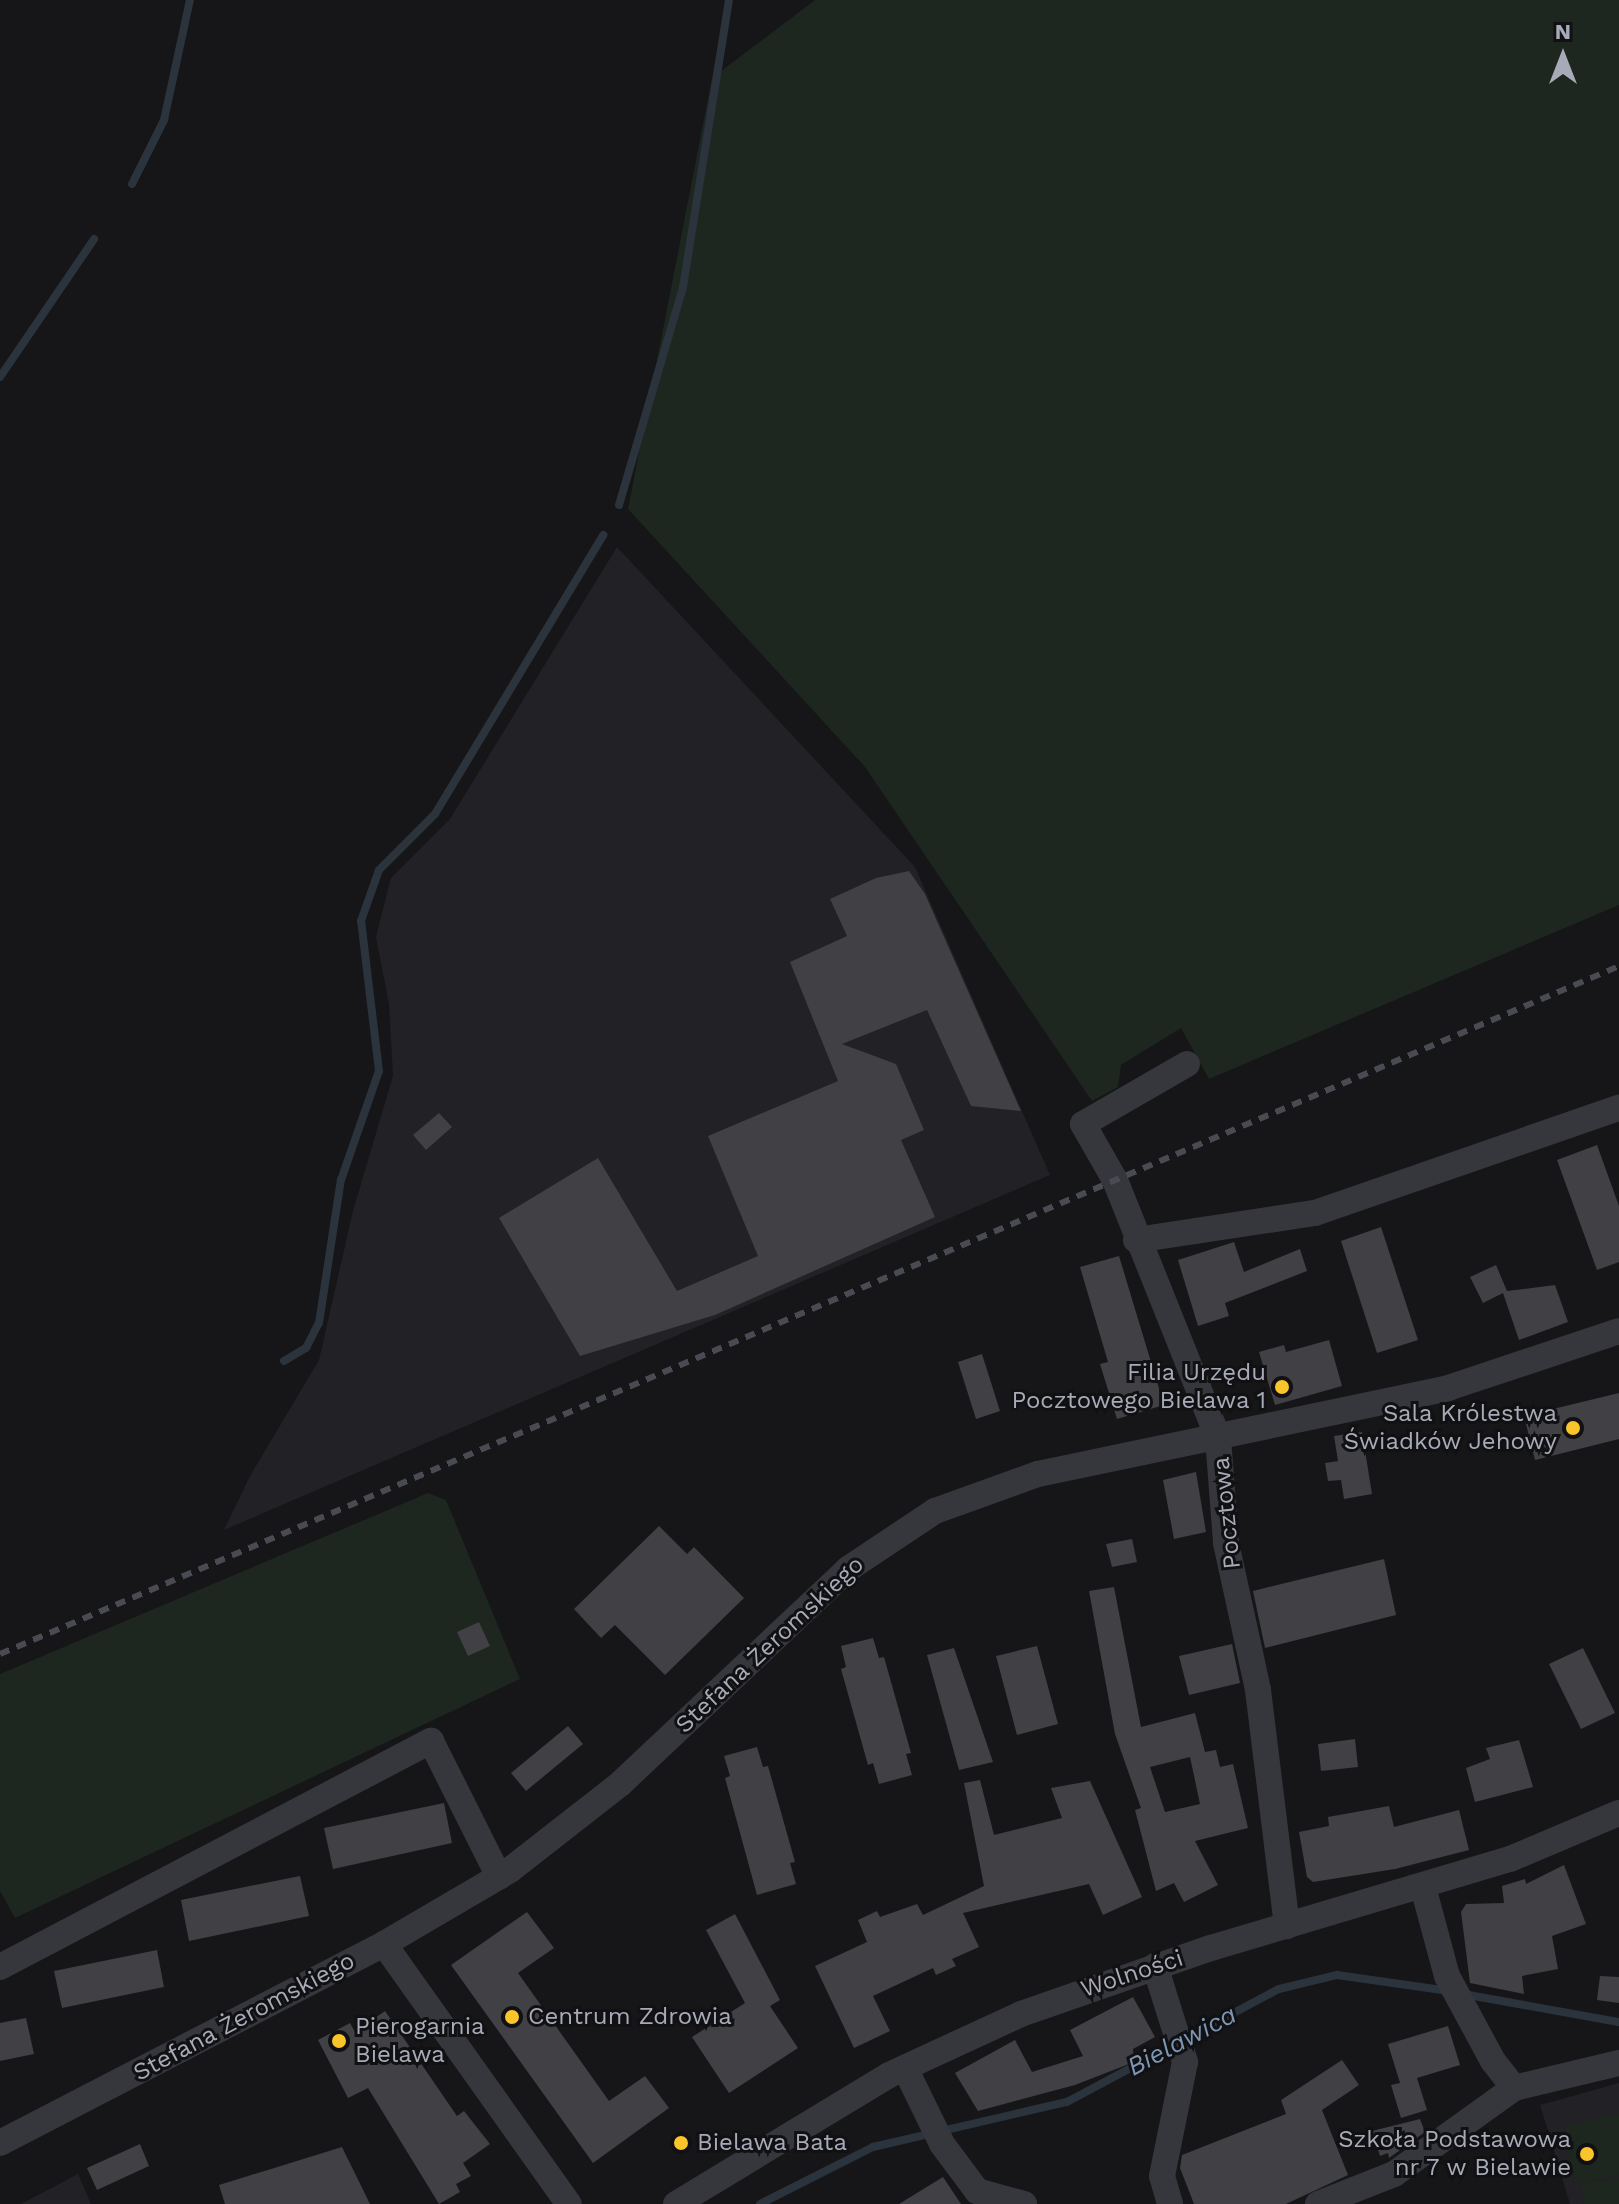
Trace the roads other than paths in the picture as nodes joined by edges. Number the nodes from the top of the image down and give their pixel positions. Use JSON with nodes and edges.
{"nodes":[{"id":1,"x":1187,"y":1064,"type":"dead end"},
{"id":2,"x":1619,"y":1109,"type":"edge"},
{"id":3,"x":1136,"y":1240,"type":"junction"},
{"id":4,"x":1619,"y":1331,"type":"edge"},
{"id":5,"x":1218,"y":1438,"type":"junction"},
{"id":6,"x":1619,"y":1813,"type":"edge"},
{"id":7,"x":499,"y":1877,"type":"junction"},
{"id":8,"x":1423,"y":1887,"type":"junction"},
{"id":9,"x":1287,"y":1926,"type":"junction"},
{"id":10,"x":384,"y":1944,"type":"junction"},
{"id":11,"x":1155,"y":1966,"type":"junction"},
{"id":12,"x":0,"y":1967,"type":"edge"},
{"id":13,"x":1619,"y":2063,"type":"edge"},
{"id":14,"x":905,"y":2068,"type":"junction"},
{"id":15,"x":1514,"y":2088,"type":"junction"},
{"id":16,"x":0,"y":2143,"type":"edge"},
{"id":17,"x":569,"y":2204,"type":"edge"},
{"id":18,"x":676,"y":2204,"type":"edge"},
{"id":19,"x":1024,"y":2204,"type":"edge"},
{"id":20,"x":1170,"y":2204,"type":"edge"},
{"id":21,"x":1318,"y":2204,"type":"edge"}],
"edges":[{"from":1,"to":3,"type":"street","name":"Pocztowa"},
{"from":2,"to":3,"type":"street"},
{"from":3,"to":5,"type":"street","name":"Pocztowa"},
{"from":4,"to":5,"type":"street","name":"Stefana Żeromskiego"},
{"from":5,"to":7,"type":"street","name":"Stefana Żeromskiego"},
{"from":5,"to":9,"type":"street","name":"Pocztowa"},
{"from":6,"to":8,"type":"street","name":"Wolności"},
{"from":7,"to":10,"type":"street","name":"Stefana Żeromskiego"},
{"from":7,"to":12,"type":"street"},
{"from":8,"to":9,"type":"street","name":"Wolności"},
{"from":8,"to":15,"type":"street"},
{"from":9,"to":11,"type":"street","name":"Wolności"},
{"from":10,"to":16,"type":"street","name":"Stefana Żeromskiego"},
{"from":10,"to":17,"type":"street"},
{"from":11,"to":14,"type":"street","name":"Wolności"},
{"from":11,"to":20,"type":"street"},
{"from":13,"to":15,"type":"street"},
{"from":14,"to":18,"type":"street","name":"Wolności"},
{"from":14,"to":19,"type":"street"},
{"from":15,"to":21,"type":"street"}]}
